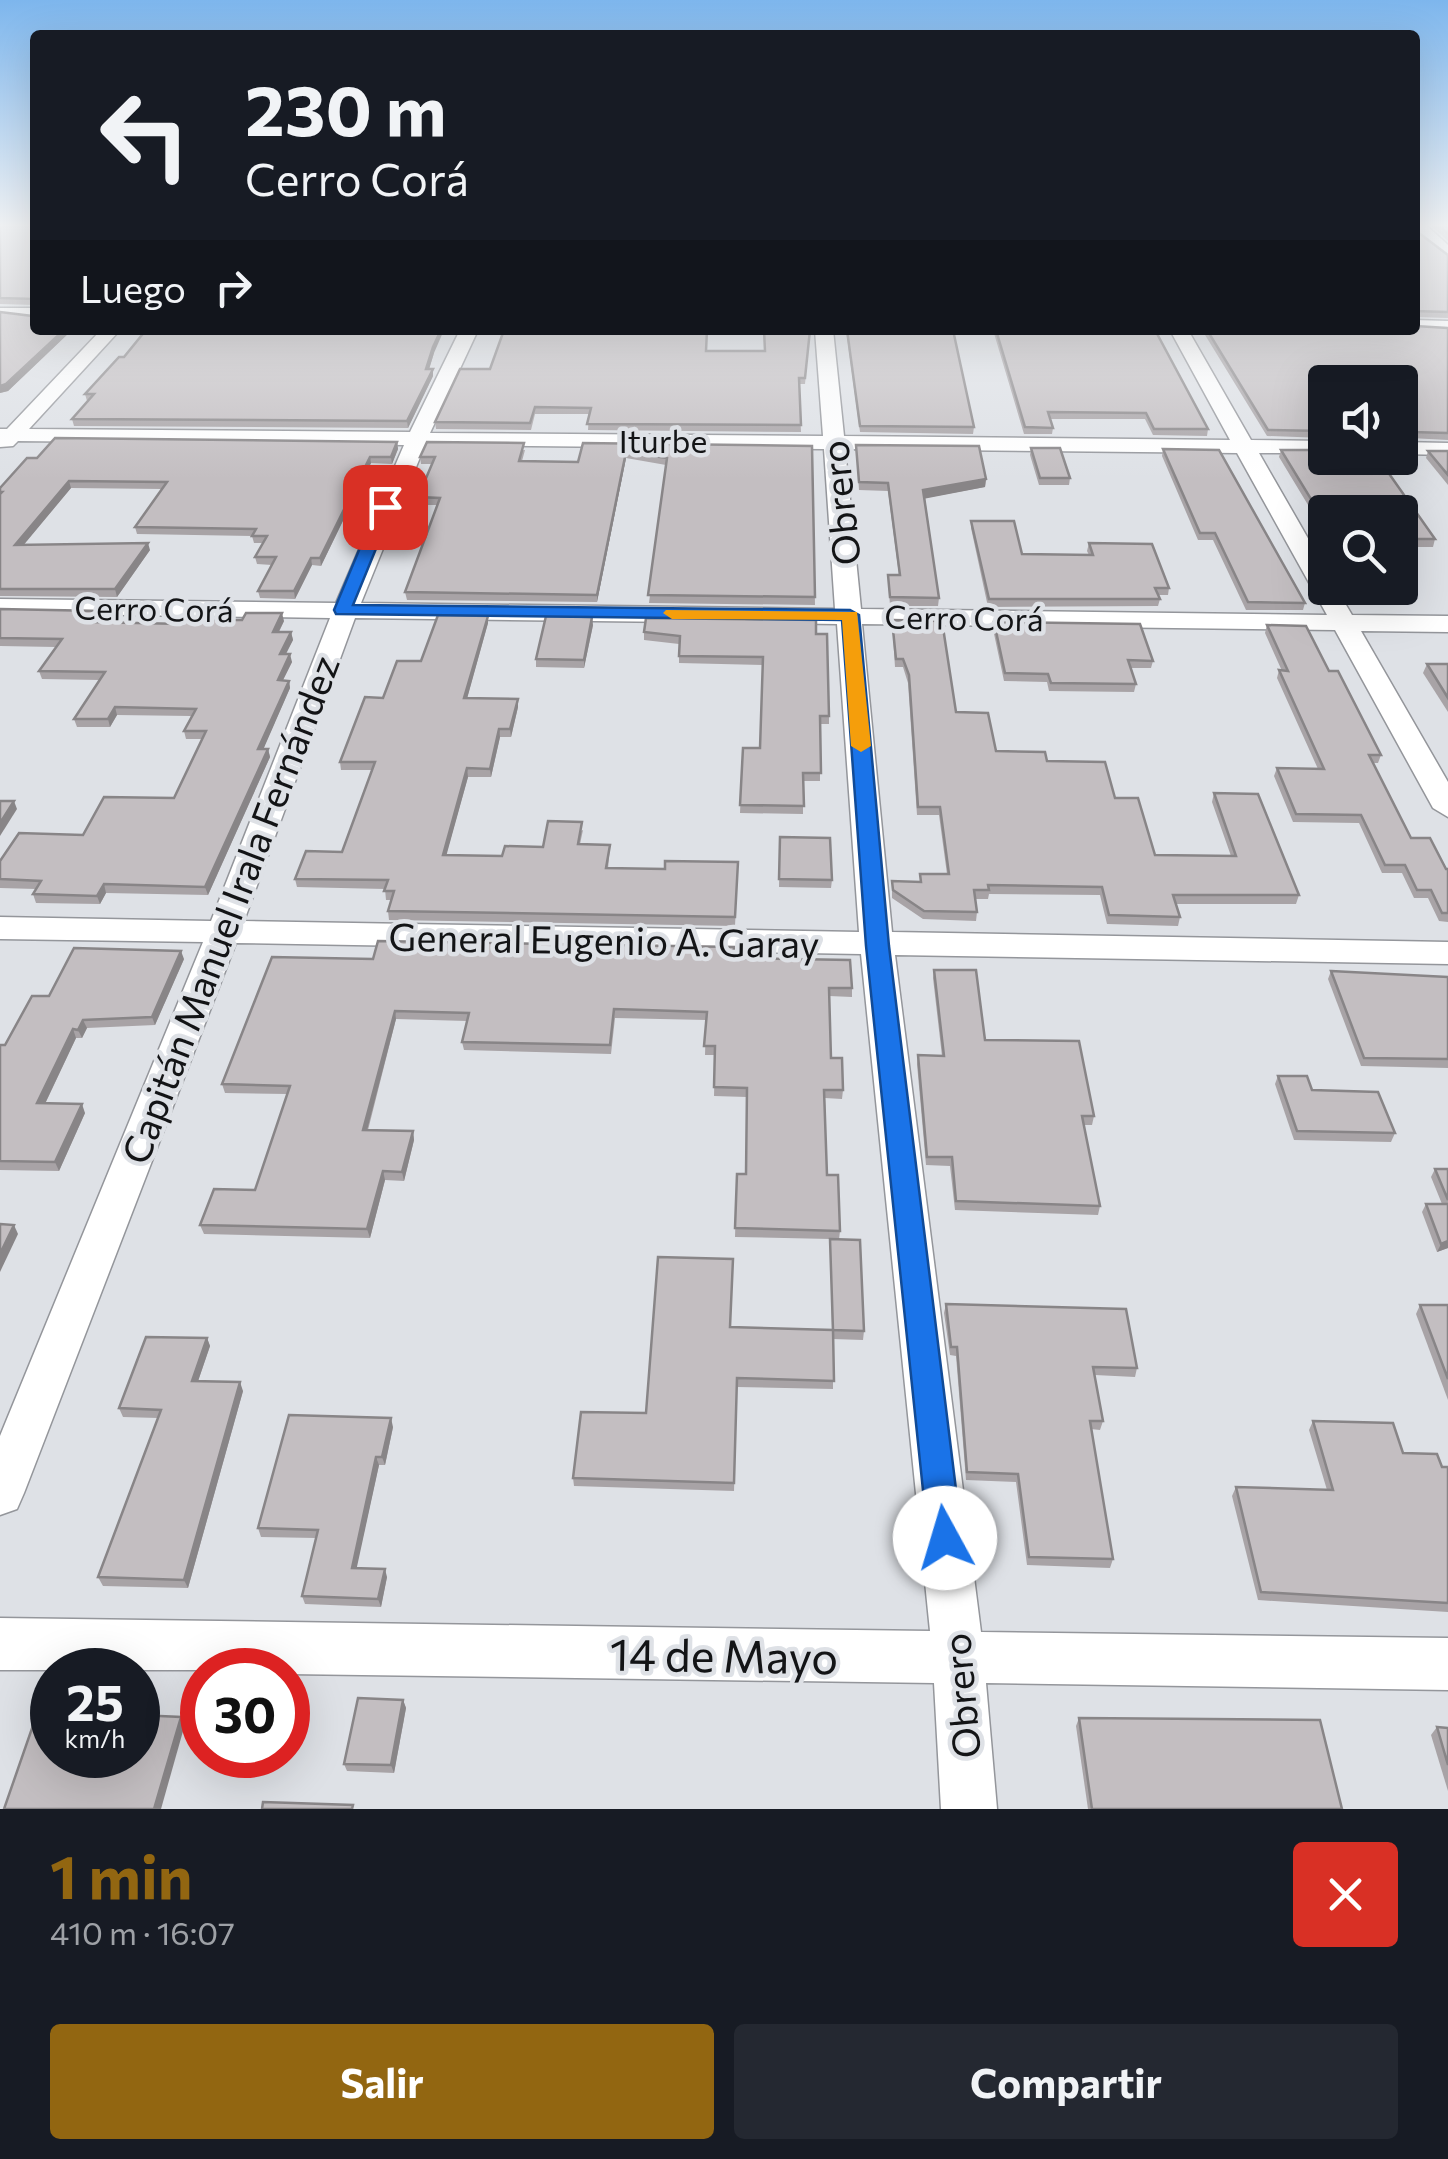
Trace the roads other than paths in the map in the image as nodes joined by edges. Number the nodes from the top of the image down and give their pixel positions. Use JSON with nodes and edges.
{"nodes":[{"id":1,"x":0,"y":313,"type":"edge"},
{"id":2,"x":30,"y":314,"type":"edge"},
{"id":3,"x":1420,"y":325,"type":"edge"},
{"id":4,"x":1448,"y":326,"type":"edge"},
{"id":5,"x":106,"y":335,"type":"edge"},
{"id":6,"x":466,"y":335,"type":"edge"},
{"id":7,"x":824,"y":335,"type":"edge"},
{"id":8,"x":1182,"y":335,"type":"edge"},
{"id":9,"x":414,"y":438,"type":"junction"},
{"id":10,"x":4,"y":440,"type":"edge"},
{"id":11,"x":832,"y":441,"type":"junction"},
{"id":12,"x":1241,"y":446,"type":"junction"},
{"id":13,"x":1308,"y":448,"type":"edge"},
{"id":14,"x":1418,"y":448,"type":"edge"},
{"id":15,"x":1448,"y":449,"type":"edge"},
{"id":16,"x":0,"y":606,"type":"edge"},
{"id":17,"x":342,"y":610,"type":"junction"},
{"id":18,"x":850,"y":615,"type":"junction"},
{"id":19,"x":1344,"y":624,"type":"junction"},
{"id":20,"x":1448,"y":624,"type":"edge"},
{"id":21,"x":1448,"y":808,"type":"edge"},
{"id":22,"x":0,"y":928,"type":"edge"},
{"id":23,"x":225,"y":930,"type":"junction"},
{"id":24,"x":877,"y":946,"type":"junction"},
{"id":25,"x":1448,"y":952,"type":"edge"},
{"id":26,"x":0,"y":1493,"type":"edge"},
{"id":27,"x":0,"y":1644,"type":"edge"},
{"id":28,"x":958,"y":1657,"type":"junction"},
{"id":29,"x":1448,"y":1664,"type":"edge"},
{"id":30,"x":969,"y":1809,"type":"edge"}],
"edges":[{"from":1,"to":2,"type":"street"},
{"from":3,"to":4,"type":"street"},
{"from":5,"to":10,"type":"street"},
{"from":6,"to":9,"type":"street","name":"Capitán Manuel Irala Fernández"},
{"from":7,"to":11,"type":"street","name":"Obrero"},
{"from":8,"to":12,"type":"street"},
{"from":9,"to":10,"type":"street","name":"Iturbe"},
{"from":9,"to":11,"type":"street","name":"Iturbe"},
{"from":9,"to":17,"type":"street","name":"Capitán Manuel Irala Fernández"},
{"from":11,"to":12,"type":"street","name":"Iturbe"},
{"from":11,"to":18,"type":"street","name":"Obrero"},
{"from":12,"to":13,"type":"street","name":"Iturbe"},
{"from":12,"to":19,"type":"street"},
{"from":14,"to":15,"type":"street"},
{"from":16,"to":17,"type":"street","name":"Cerro Corá"},
{"from":17,"to":18,"type":"street","name":"Cerro Corá"},
{"from":17,"to":23,"type":"street","name":"Capitán Manuel Irala Fernández"},
{"from":18,"to":19,"type":"street","name":"Cerro Corá"},
{"from":18,"to":24,"type":"street","name":"Obrero"},
{"from":19,"to":20,"type":"street","name":"Cerro Corá"},
{"from":19,"to":21,"type":"street"},
{"from":22,"to":23,"type":"street","name":"General Eugenio A. Garay"},
{"from":23,"to":24,"type":"street","name":"General Eugenio A. Garay"},
{"from":23,"to":26,"type":"street","name":"Capitán Manuel Irala Fernández"},
{"from":24,"to":25,"type":"street","name":"General Eugenio A. Garay"},
{"from":24,"to":28,"type":"street","name":"Obrero"},
{"from":27,"to":28,"type":"street","name":"14 de Mayo"},
{"from":28,"to":29,"type":"street","name":"14 de Mayo"},
{"from":28,"to":30,"type":"street","name":"Obrero"}]}
